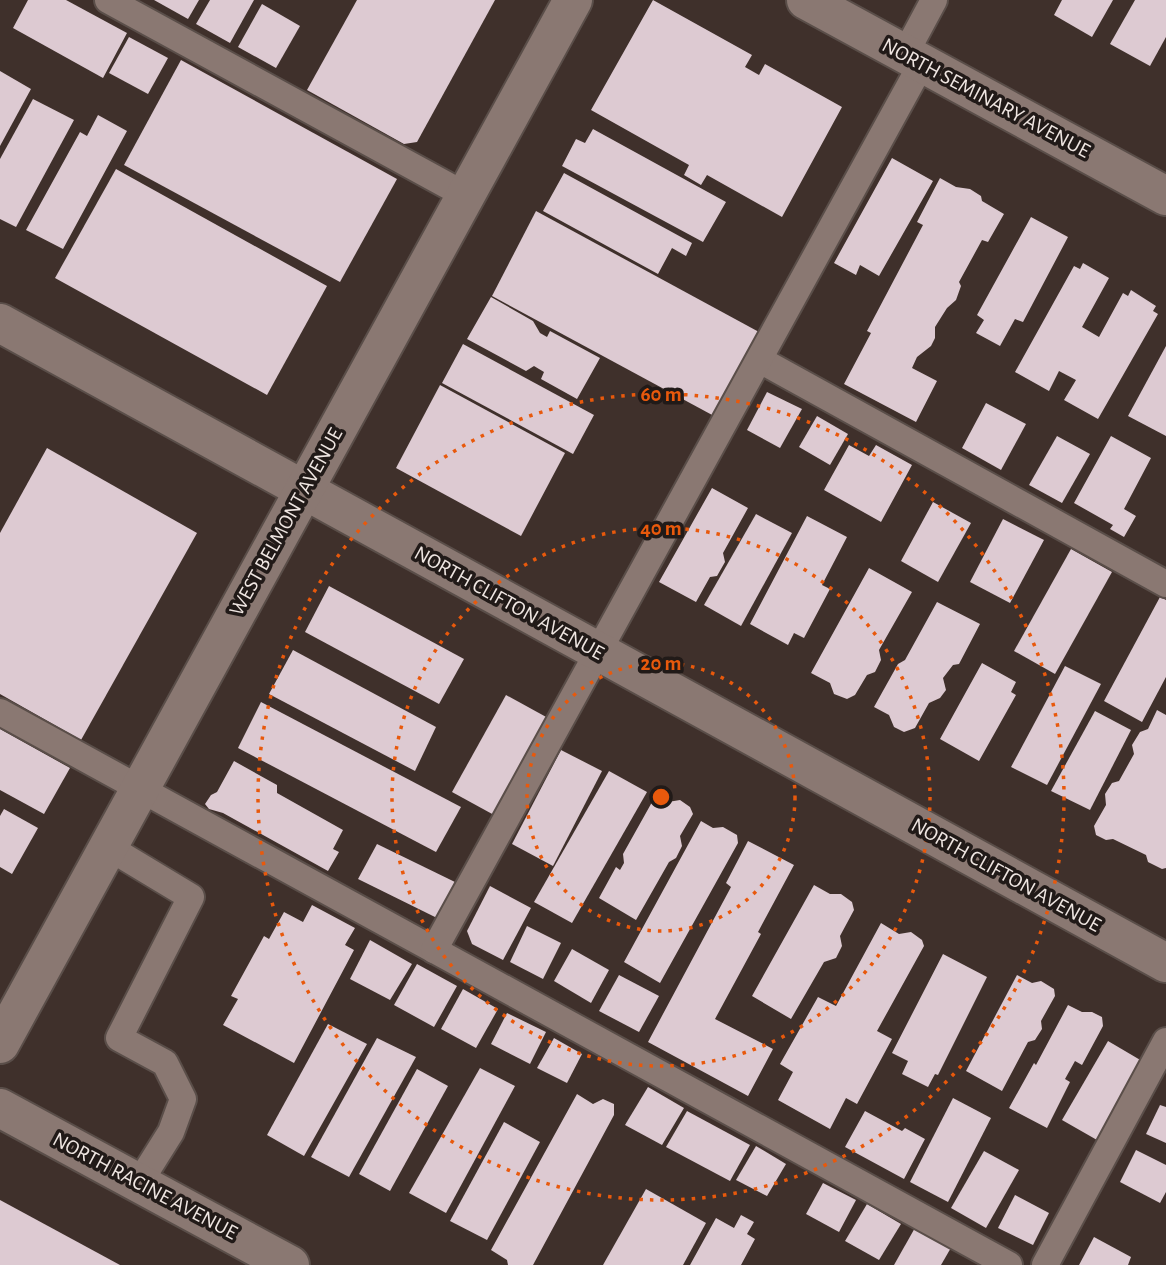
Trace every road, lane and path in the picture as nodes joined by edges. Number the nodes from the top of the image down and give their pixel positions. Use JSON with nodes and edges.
{"nodes":[{"id":1,"x":108,"y":0,"type":"edge"},
{"id":2,"x":573,"y":0,"type":"edge"},
{"id":3,"x":806,"y":0,"type":"edge"},
{"id":4,"x":934,"y":0,"type":"edge"},
{"id":5,"x":913,"y":58,"type":"junction"},
{"id":6,"x":466,"y":195,"type":"junction"},
{"id":7,"x":1166,"y":195,"type":"edge"},
{"id":8,"x":0,"y":323,"type":"edge"},
{"id":9,"x":760,"y":359,"type":"junction"},
{"id":10,"x":304,"y":490,"type":"junction"},
{"id":11,"x":1166,"y":584,"type":"edge"},
{"id":12,"x":598,"y":651,"type":"junction"},
{"id":13,"x":0,"y":712,"type":"edge"},
{"id":14,"x":140,"y":789,"type":"junction"},
{"id":15,"x":108,"y":847,"type":"junction"},
{"id":16,"x":434,"y":950,"type":"junction"},
{"id":17,"x":1166,"y":963,"type":"edge"},
{"id":18,"x":1166,"y":1041,"type":"edge"},
{"id":19,"x":0,"y":1044,"type":"edge"},
{"id":20,"x":0,"y":1108,"type":"edge"},
{"id":21,"x":139,"y":1183,"type":"junction"},
{"id":22,"x":282,"y":1263,"type":"edge"},
{"id":23,"x":1009,"y":1265,"type":"edge"},
{"id":24,"x":1045,"y":1265,"type":"edge"}],
"edges":[{"from":1,"to":6,"type":"lane"},
{"from":2,"to":6,"type":"street","name":"WEST BELMONT AVENUE"},
{"from":3,"to":5,"type":"street","name":"NORTH SEMINARY AVENUE"},
{"from":4,"to":5,"type":"lane"},
{"from":5,"to":7,"type":"street","name":"NORTH SEMINARY AVENUE"},
{"from":5,"to":9,"type":"lane"},
{"from":6,"to":10,"type":"street","name":"WEST BELMONT AVENUE"},
{"from":8,"to":10,"type":"street","name":"NORTH CLIFTON AVENUE"},
{"from":9,"to":11,"type":"lane"},
{"from":9,"to":12,"type":"lane"},
{"from":10,"to":12,"type":"street","name":"NORTH CLIFTON AVENUE"},
{"from":10,"to":14,"type":"street","name":"WEST BELMONT AVENUE"},
{"from":12,"to":16,"type":"lane"},
{"from":12,"to":17,"type":"street","name":"NORTH CLIFTON AVENUE"},
{"from":13,"to":14,"type":"lane"},
{"from":14,"to":15,"type":"street","name":"WEST BELMONT AVENUE"},
{"from":14,"to":16,"type":"lane"},
{"from":15,"to":19,"type":"street","name":"WEST BELMONT AVENUE"},
{"from":15,"to":21,"type":"lane"},
{"from":16,"to":23,"type":"lane"},
{"from":18,"to":24,"type":"lane"},
{"from":20,"to":21,"type":"street","name":"NORTH RACINE AVENUE"},
{"from":21,"to":22,"type":"street","name":"NORTH RACINE AVENUE"}]}
